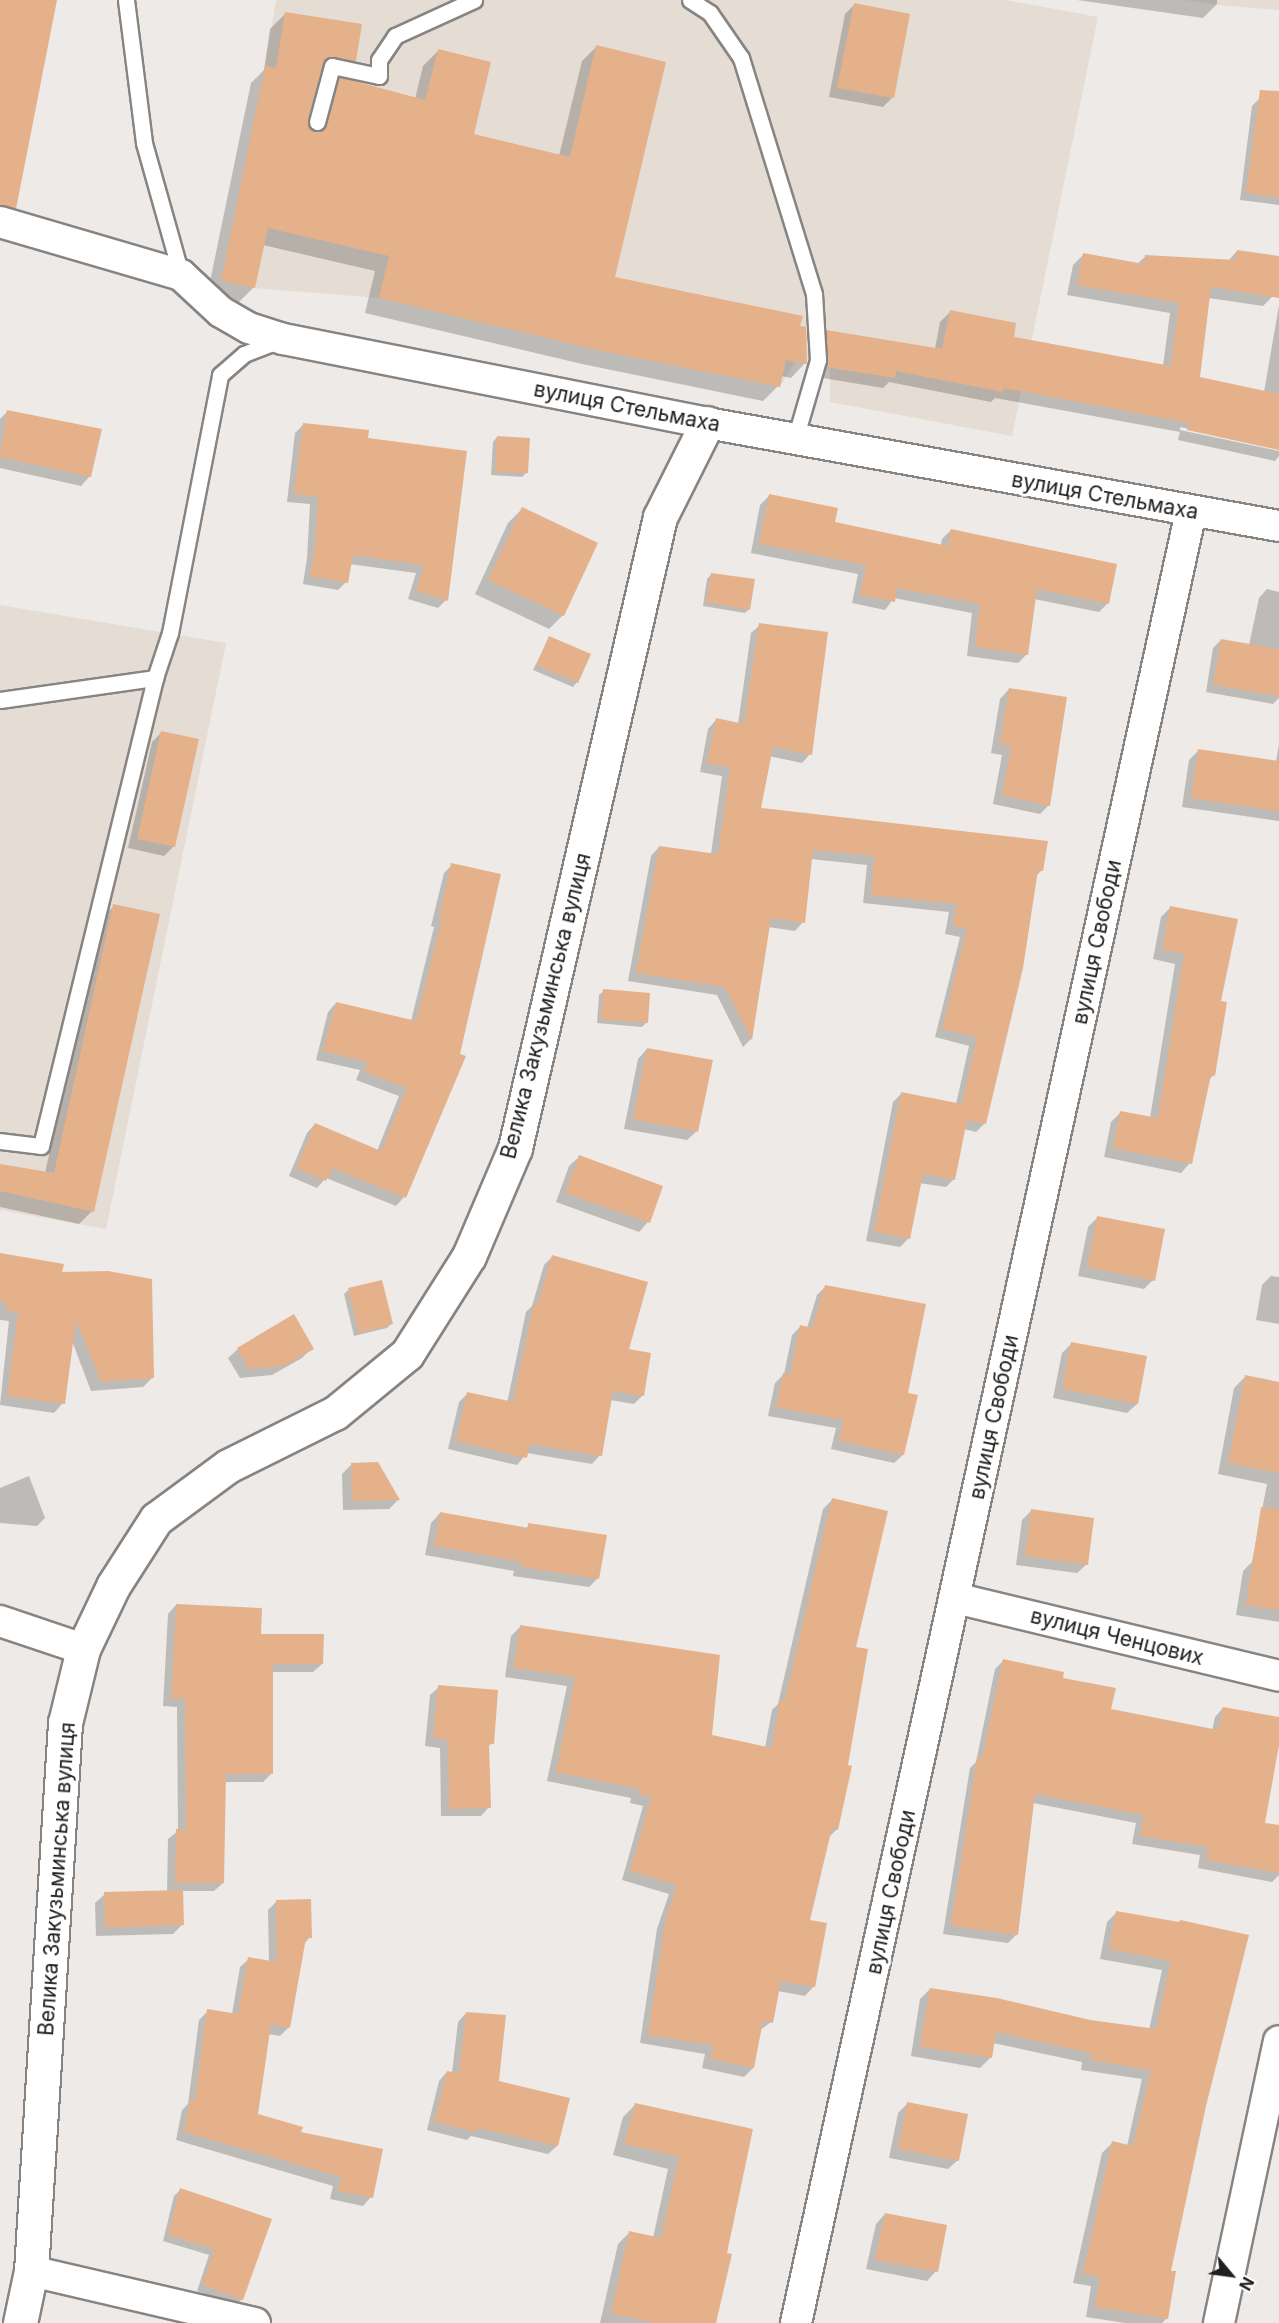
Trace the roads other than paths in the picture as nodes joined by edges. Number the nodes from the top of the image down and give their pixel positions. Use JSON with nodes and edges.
{"nodes":[{"id":1,"x":126,"y":0,"type":"edge"},
{"id":2,"x":474,"y":0,"type":"edge"},
{"id":3,"x":690,"y":0,"type":"edge"},
{"id":4,"x":317,"y":122,"type":"dead end"},
{"id":5,"x":0,"y":222,"type":"edge"},
{"id":6,"x":181,"y":275,"type":"junction"},
{"id":7,"x":284,"y":339,"type":"junction"},
{"id":8,"x":706,"y":423,"type":"junction"},
{"id":9,"x":795,"y":439,"type":"junction"},
{"id":10,"x":1191,"y":512,"type":"junction"},
{"id":11,"x":1279,"y":526,"type":"edge"},
{"id":12,"x":155,"y":678,"type":"junction"},
{"id":13,"x":0,"y":700,"type":"edge"},
{"id":14,"x":0,"y":1141,"type":"edge"},
{"id":15,"x":955,"y":1598,"type":"junction"},
{"id":16,"x":0,"y":1621,"type":"edge"},
{"id":17,"x":83,"y":1649,"type":"junction"},
{"id":18,"x":1279,"y":1676,"type":"edge"},
{"id":19,"x":1279,"y":2042,"type":"edge"},
{"id":20,"x":31,"y":2271,"type":"junction"},
{"id":21,"x":20,"y":2323,"type":"edge"},
{"id":22,"x":255,"y":2323,"type":"edge"},
{"id":23,"x":796,"y":2323,"type":"edge"},
{"id":24,"x":1219,"y":2323,"type":"edge"}],
"edges":[{"from":1,"to":6,"type":"lane"},
{"from":2,"to":4,"type":"lane"},
{"from":3,"to":9,"type":"lane"},
{"from":5,"to":6,"type":"street","name":"вулиця Стельмаха"},
{"from":6,"to":7,"type":"street","name":"вулиця Стельмаха"},
{"from":7,"to":8,"type":"street","name":"вулиця Стельмаха"},
{"from":7,"to":12,"type":"lane"},
{"from":8,"to":9,"type":"street","name":"вулиця Стельмаха"},
{"from":8,"to":17,"type":"street","name":"Велика Закузьминська вулиця"},
{"from":9,"to":10,"type":"street","name":"вулиця Стельмаха"},
{"from":10,"to":11,"type":"street","name":"вулиця Стельмаха"},
{"from":10,"to":15,"type":"street","name":"вулиця Свободи"},
{"from":12,"to":13,"type":"lane"},
{"from":12,"to":14,"type":"lane"},
{"from":15,"to":18,"type":"street","name":"вулиця Ченцових"},
{"from":15,"to":23,"type":"street","name":"вулиця Свободи"},
{"from":16,"to":17,"type":"street"},
{"from":17,"to":20,"type":"street","name":"Велика Закузьминська вулиця"},
{"from":19,"to":24,"type":"street"},
{"from":20,"to":21,"type":"street","name":"Велика Закузьминська вулиця"},
{"from":20,"to":22,"type":"street"}]}
